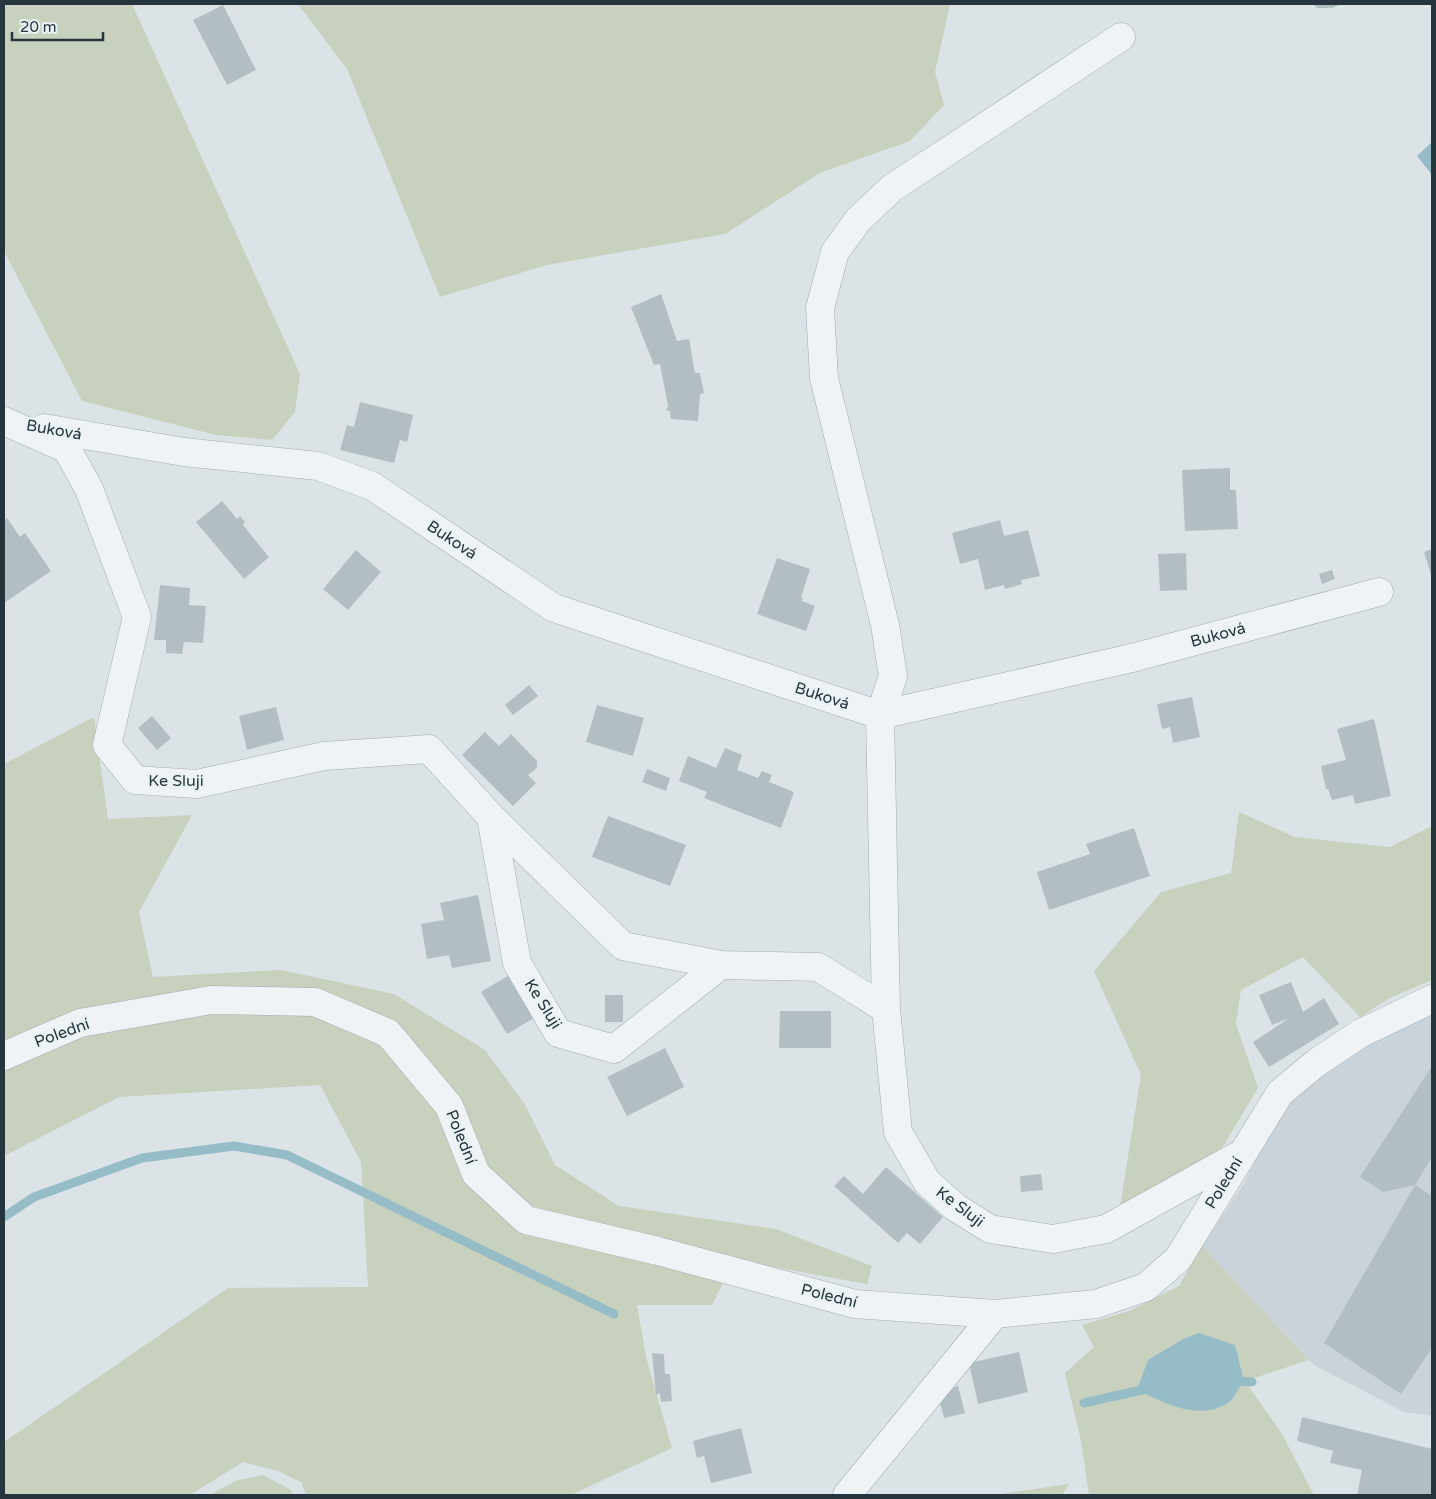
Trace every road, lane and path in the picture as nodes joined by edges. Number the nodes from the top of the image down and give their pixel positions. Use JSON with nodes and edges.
{"nodes":[{"id":1,"x":1121,"y":38,"type":"dead end"},
{"id":2,"x":6,"y":422,"type":"edge"},
{"id":3,"x":1379,"y":592,"type":"dead end"},
{"id":4,"x":880,"y":715,"type":"junction"},
{"id":5,"x":491,"y":817,"type":"junction"},
{"id":6,"x":721,"y":965,"type":"junction"},
{"id":7,"x":1432,"y":999,"type":"edge"},
{"id":8,"x":886,"y":1009,"type":"junction"},
{"id":9,"x":4,"y":1056,"type":"edge"},
{"id":10,"x":1241,"y":1154,"type":"junction"},
{"id":11,"x":995,"y":1314,"type":"junction"},
{"id":12,"x":847,"y":1495,"type":"edge"}],
"edges":[{"from":1,"to":4,"type":"street"},
{"from":2,"to":4,"type":"street","name":"Buková"},
{"from":2,"to":5,"type":"street","name":"Ke Sluji"},
{"from":3,"to":4,"type":"street","name":"Buková"},
{"from":4,"to":8,"type":"street"},
{"from":5,"to":6,"type":"street","name":"Ke Sluji"},
{"from":5,"to":6,"type":"street","name":"Ke Sluji"},
{"from":6,"to":8,"type":"street","name":"Ke Sluji"},
{"from":7,"to":10,"type":"street","name":"Polední"},
{"from":8,"to":10,"type":"street","name":"Ke Sluji"},
{"from":9,"to":11,"type":"street","name":"Polední"},
{"from":10,"to":11,"type":"street","name":"Polední"},
{"from":11,"to":12,"type":"street"}]}
